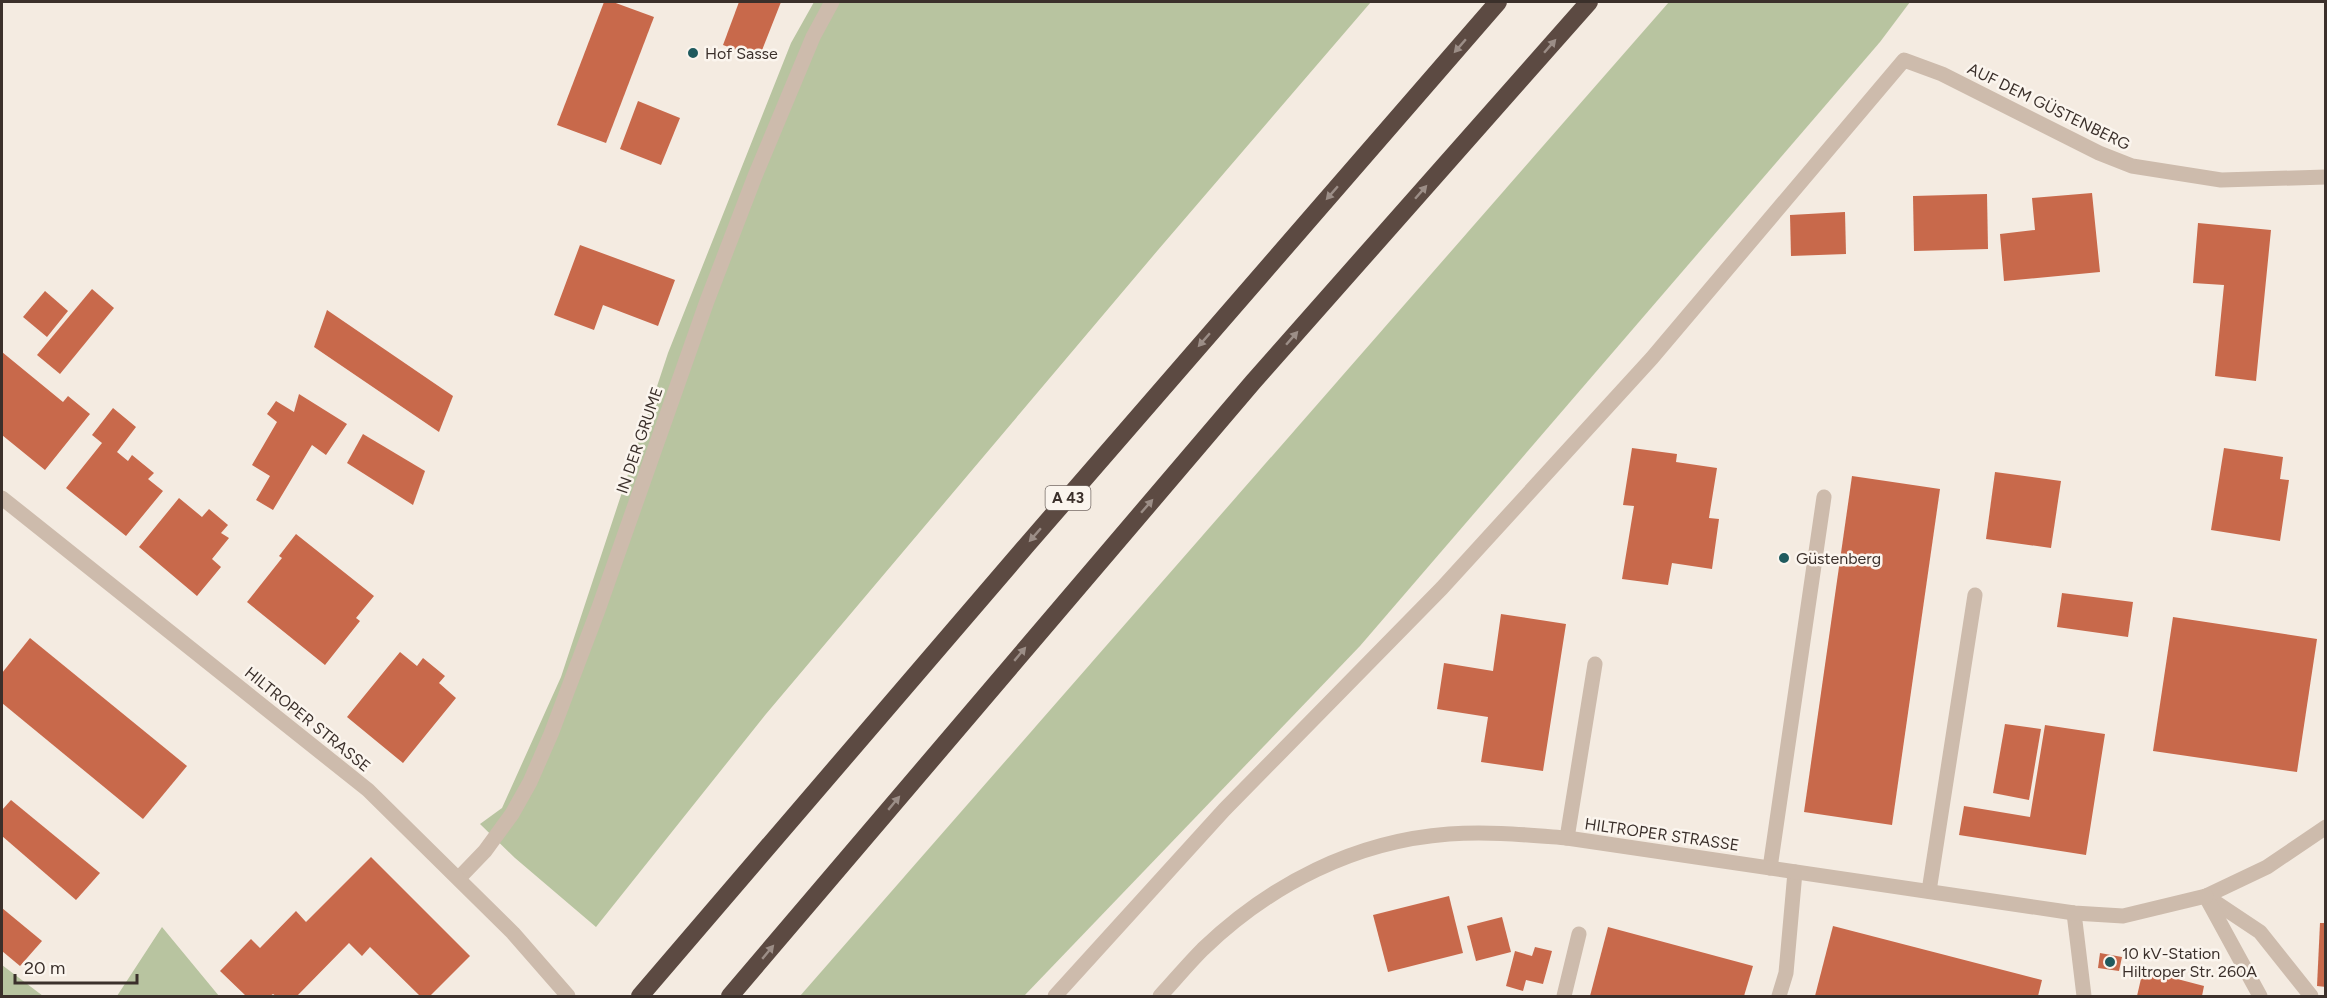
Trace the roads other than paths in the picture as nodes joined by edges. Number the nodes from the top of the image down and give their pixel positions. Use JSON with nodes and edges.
{"nodes":[{"id":1,"x":832,"y":2,"type":"edge"},
{"id":2,"x":1498,"y":2,"type":"edge"},
{"id":3,"x":1589,"y":2,"type":"edge"},
{"id":4,"x":2325,"y":177,"type":"edge"},
{"id":5,"x":1824,"y":497,"type":"dead end"},
{"id":6,"x":2,"y":498,"type":"edge"},
{"id":7,"x":1975,"y":595,"type":"dead end"},
{"id":8,"x":1595,"y":664,"type":"dead end"},
{"id":9,"x":2325,"y":827,"type":"edge"},
{"id":10,"x":1567,"y":838,"type":"junction"},
{"id":11,"x":1770,"y":868,"type":"junction"},
{"id":12,"x":1795,"y":872,"type":"junction"},
{"id":13,"x":459,"y":878,"type":"junction"},
{"id":14,"x":1929,"y":891,"type":"junction"},
{"id":15,"x":2206,"y":896,"type":"junction"},
{"id":16,"x":2074,"y":913,"type":"junction"},
{"id":17,"x":1579,"y":934,"type":"dead end"},
{"id":18,"x":565,"y":993,"type":"edge"},
{"id":19,"x":640,"y":996,"type":"edge"},
{"id":20,"x":730,"y":996,"type":"edge"},
{"id":21,"x":1055,"y":996,"type":"edge"},
{"id":22,"x":1160,"y":996,"type":"edge"},
{"id":23,"x":1564,"y":996,"type":"edge"},
{"id":24,"x":1779,"y":996,"type":"edge"},
{"id":25,"x":2084,"y":996,"type":"edge"},
{"id":26,"x":2260,"y":996,"type":"edge"},
{"id":27,"x":2311,"y":996,"type":"edge"}],
"edges":[{"from":1,"to":13,"type":"street","name":"IN DER GRUME"},
{"from":2,"to":19,"type":"highway","number":"A 43","one_way":true},
{"from":20,"to":3,"type":"highway","one_way":true},
{"from":4,"to":21,"type":"street","name":"AUF DEM GÜSTENBERG"},
{"from":5,"to":11,"type":"street"},
{"from":6,"to":13,"type":"street","name":"HILTROPER STRASSE"},
{"from":7,"to":14,"type":"street"},
{"from":8,"to":10,"type":"street"},
{"from":9,"to":15,"type":"street","name":"HILTROPER STRASSE"},
{"from":10,"to":11,"type":"street","name":"HILTROPER STRASSE"},
{"from":10,"to":22,"type":"street","name":"HILTROPER STRASSE"},
{"from":11,"to":12,"type":"street","name":"HILTROPER STRASSE"},
{"from":12,"to":14,"type":"street","name":"HILTROPER STRASSE"},
{"from":12,"to":24,"type":"street"},
{"from":13,"to":18,"type":"street","name":"HILTROPER STRASSE"},
{"from":14,"to":16,"type":"street","name":"HILTROPER STRASSE"},
{"from":15,"to":16,"type":"street","name":"HILTROPER STRASSE"},
{"from":15,"to":26,"type":"street"},
{"from":15,"to":27,"type":"street"},
{"from":16,"to":25,"type":"street"},
{"from":17,"to":23,"type":"street"}]}
